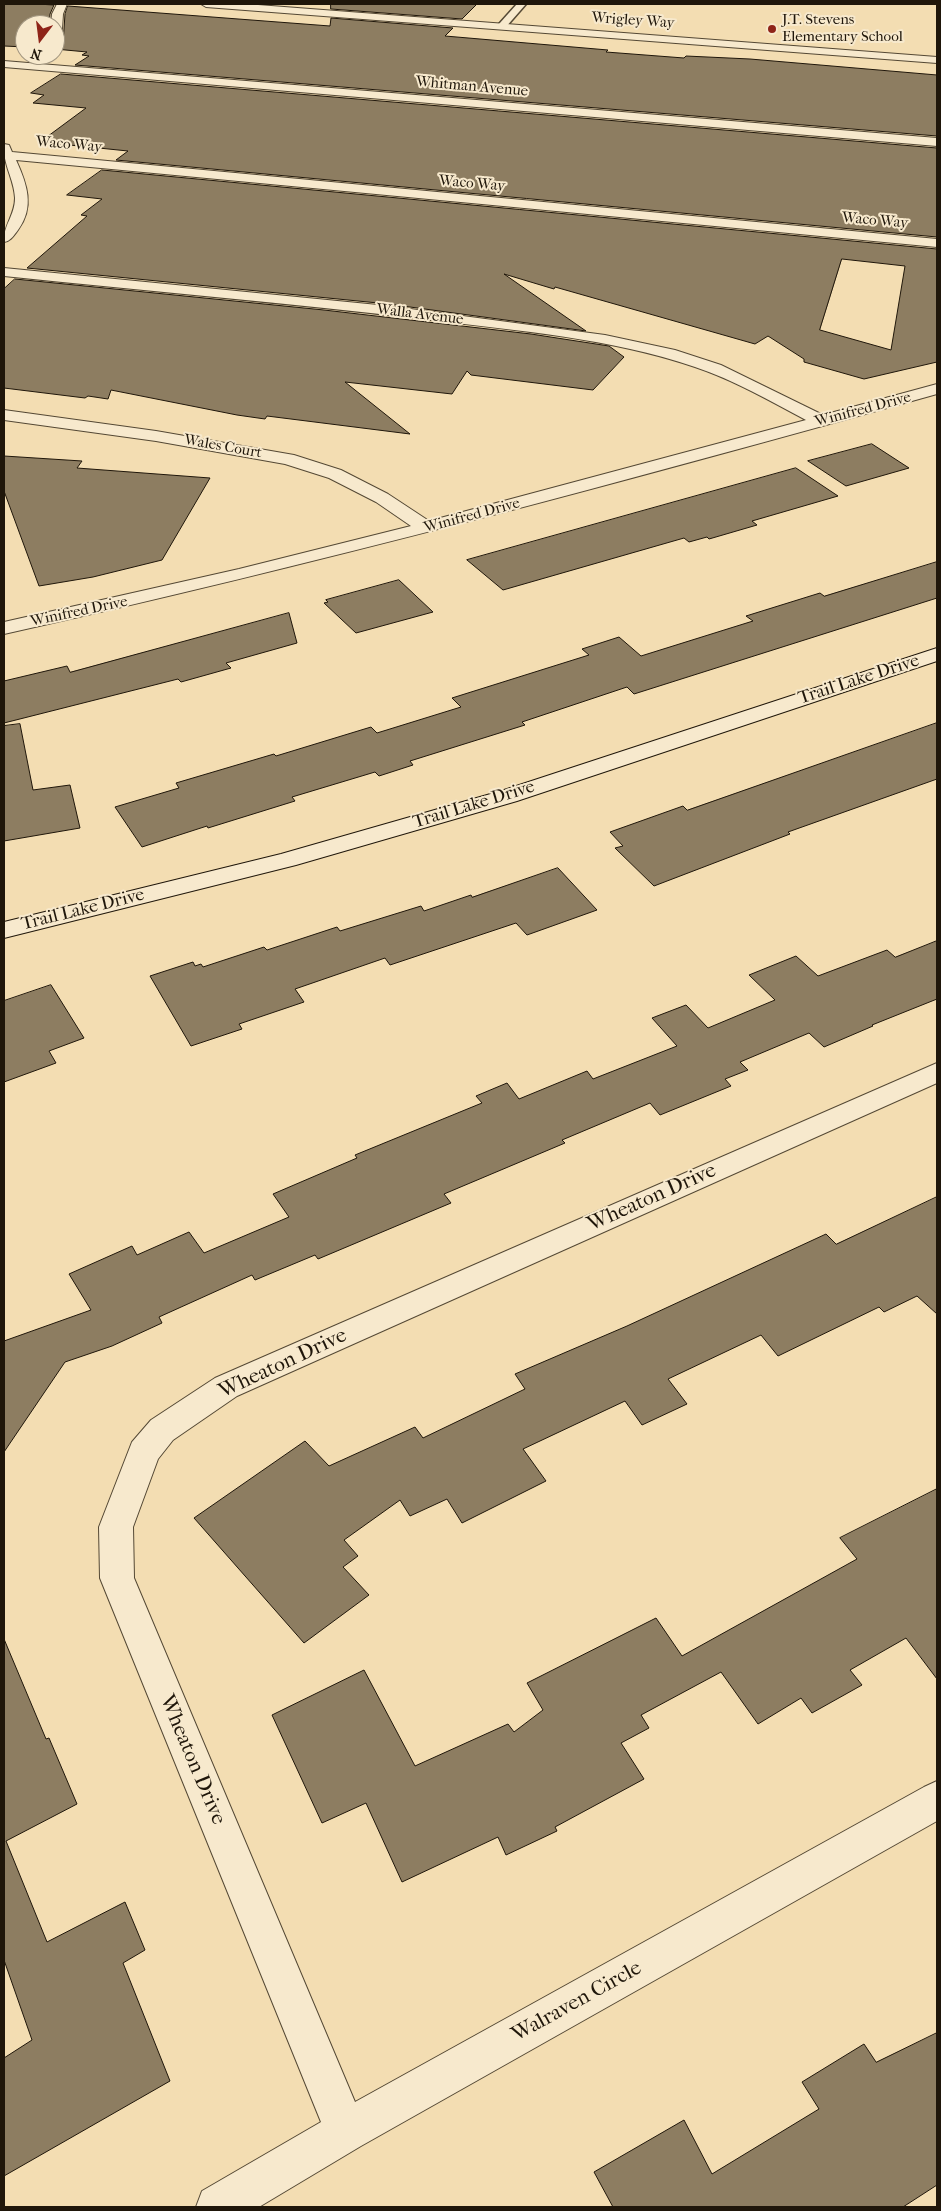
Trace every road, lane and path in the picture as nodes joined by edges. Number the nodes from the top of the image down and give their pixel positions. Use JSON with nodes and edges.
{"nodes":[{"id":1,"x":206,"y":4,"type":"edge"},
{"id":2,"x":522,"y":4,"type":"edge"},
{"id":3,"x":502,"y":26,"type":"junction"},
{"id":4,"x":937,"y":60,"type":"edge"},
{"id":5,"x":4,"y":64,"type":"edge"},
{"id":6,"x":33,"y":65,"type":"edge"},
{"id":7,"x":30,"y":67,"type":"junction"},
{"id":8,"x":17,"y":76,"type":"dead end"},
{"id":9,"x":937,"y":142,"type":"edge"},
{"id":10,"x":5,"y":153,"type":"edge"},
{"id":11,"x":4,"y":238,"type":"edge"},
{"id":12,"x":937,"y":243,"type":"edge"},
{"id":13,"x":4,"y":272,"type":"edge"},
{"id":14,"x":937,"y":389,"type":"edge"},
{"id":15,"x":4,"y":415,"type":"edge"},
{"id":16,"x":821,"y":421,"type":"junction"},
{"id":17,"x":427,"y":528,"type":"junction"},
{"id":18,"x":4,"y":628,"type":"edge"},
{"id":19,"x":937,"y":654,"type":"edge"},
{"id":20,"x":4,"y":930,"type":"edge"},
{"id":21,"x":937,"y":1072,"type":"edge"},
{"id":22,"x":937,"y":1800,"type":"edge"},
{"id":23,"x":346,"y":2131,"type":"junction"},
{"id":24,"x":218,"y":2207,"type":"edge"}],
"edges":[{"from":1,"to":3,"type":"street","name":"Wrigley Way"},
{"from":2,"to":3,"type":"lane"},
{"from":3,"to":4,"type":"street","name":"Wrigley Way"},
{"from":5,"to":7,"type":"street","name":"Whitman Avenue"},
{"from":6,"to":7,"type":"street"},
{"from":7,"to":8,"type":"street"},
{"from":7,"to":9,"type":"street","name":"Whitman Avenue"},
{"from":10,"to":11,"type":"street"},
{"from":10,"to":12,"type":"street","name":"Waco Way"},
{"from":13,"to":16,"type":"street","name":"Walla Avenue"},
{"from":14,"to":16,"type":"street","name":"Winifred Drive"},
{"from":15,"to":17,"type":"street","name":"Wales Court"},
{"from":16,"to":17,"type":"street","name":"Winifred Drive"},
{"from":17,"to":18,"type":"street","name":"Winifred Drive"},
{"from":19,"to":20,"type":"street","name":"Trail Lake Drive"},
{"from":21,"to":23,"type":"street","name":"Wheaton Drive"},
{"from":22,"to":23,"type":"street","name":"Walraven Circle"},
{"from":23,"to":24,"type":"street","name":"Walraven Circle"}]}
